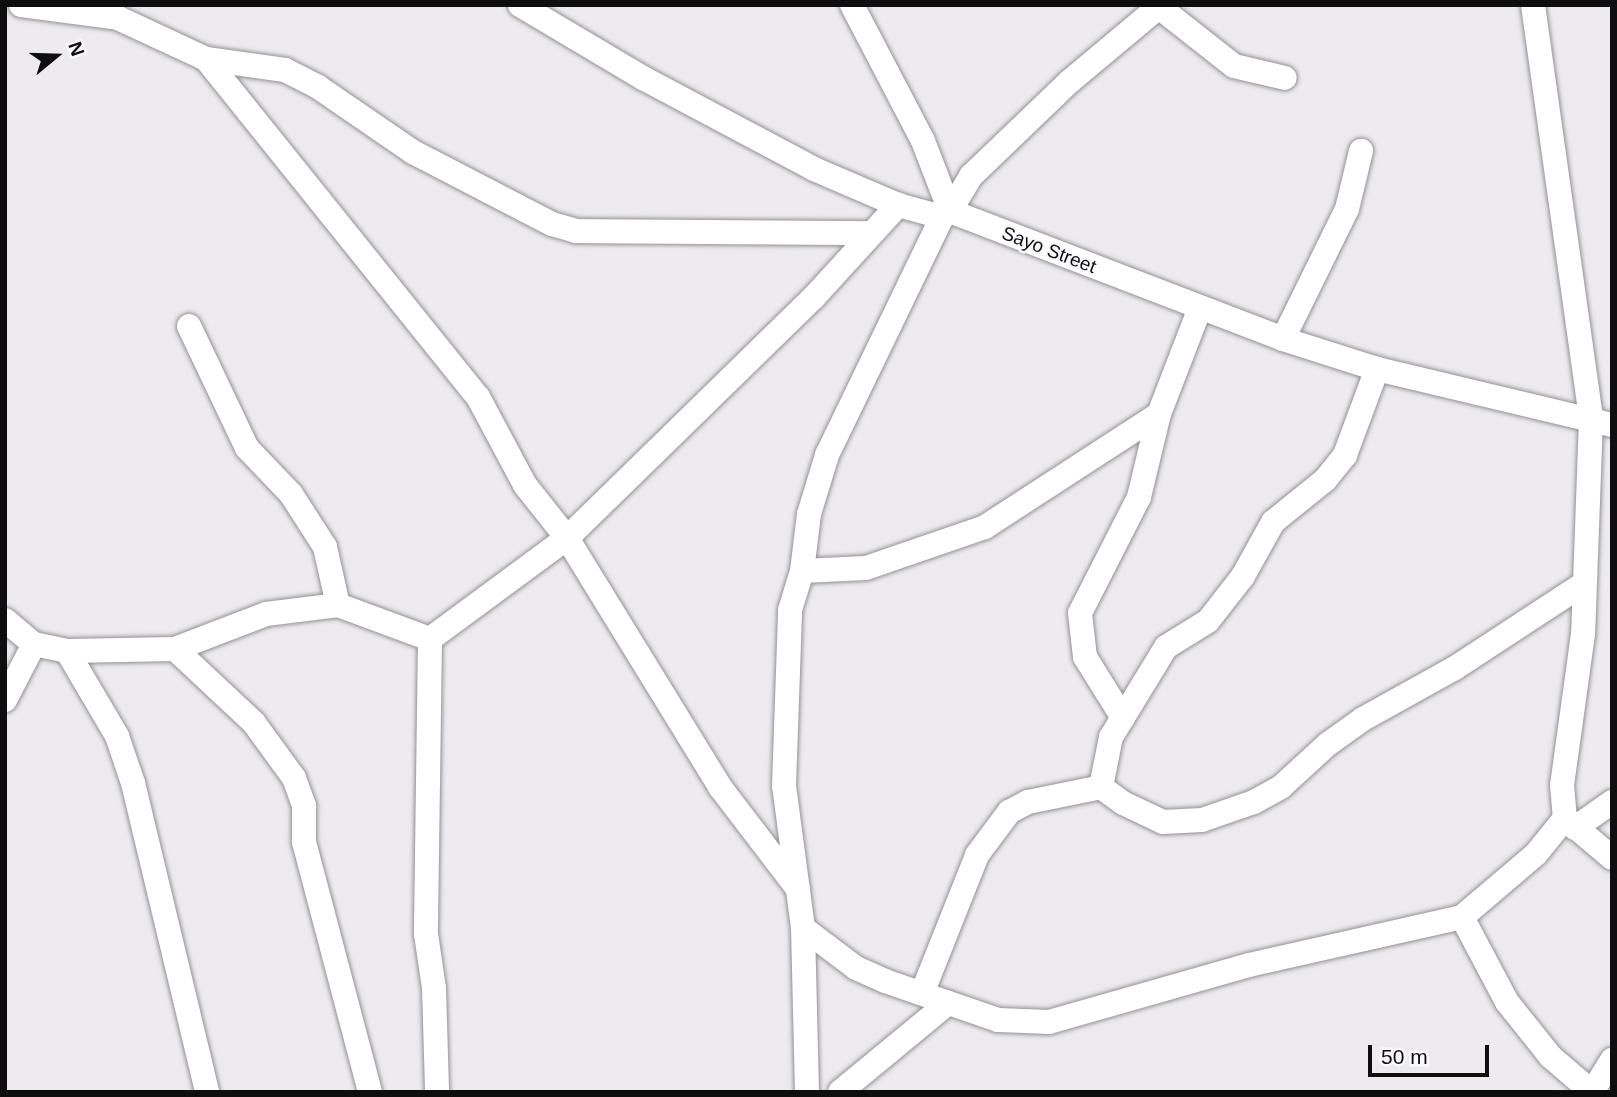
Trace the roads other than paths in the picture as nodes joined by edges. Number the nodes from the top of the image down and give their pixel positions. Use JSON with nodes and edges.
{"nodes":[{"id":1,"x":21,"y":5,"type":"edge"},
{"id":2,"x":520,"y":5,"type":"edge"},
{"id":3,"x":852,"y":5,"type":"edge"},
{"id":4,"x":1533,"y":5,"type":"edge"},
{"id":5,"x":1160,"y":6,"type":"edge"},
{"id":6,"x":206,"y":59,"type":"junction"},
{"id":7,"x":1285,"y":78,"type":"dead end"},
{"id":8,"x":1361,"y":151,"type":"dead end"},
{"id":9,"x":898,"y":205,"type":"junction"},
{"id":10,"x":946,"y":214,"type":"junction"},
{"id":11,"x":870,"y":233,"type":"junction"},
{"id":12,"x":1200,"y":308,"type":"junction"},
{"id":13,"x":189,"y":326,"type":"dead end"},
{"id":14,"x":1283,"y":339,"type":"junction"},
{"id":15,"x":1377,"y":369,"type":"junction"},
{"id":16,"x":1159,"y":414,"type":"junction"},
{"id":17,"x":1602,"y":422,"type":"edge"},
{"id":18,"x":567,"y":538,"type":"junction"},
{"id":19,"x":802,"y":571,"type":"junction"},
{"id":20,"x":1585,"y":583,"type":"junction"},
{"id":21,"x":338,"y":605,"type":"junction"},
{"id":22,"x":5,"y":620,"type":"edge"},
{"id":23,"x":430,"y":639,"type":"junction"},
{"id":24,"x":34,"y":643,"type":"junction"},
{"id":25,"x":175,"y":649,"type":"junction"},
{"id":26,"x":66,"y":651,"type":"junction"},
{"id":27,"x":5,"y":700,"type":"edge"},
{"id":28,"x":1123,"y":718,"type":"junction"},
{"id":29,"x":1101,"y":787,"type":"junction"},
{"id":30,"x":1612,"y":802,"type":"edge"},
{"id":31,"x":1570,"y":823,"type":"junction"},
{"id":32,"x":1612,"y":858,"type":"edge"},
{"id":33,"x":798,"y":889,"type":"junction"},
{"id":34,"x":1462,"y":917,"type":"junction"},
{"id":35,"x":803,"y":928,"type":"junction"},
{"id":36,"x":923,"y":991,"type":"junction"},
{"id":37,"x":948,"y":1003,"type":"junction"},
{"id":38,"x":1612,"y":1060,"type":"edge"},
{"id":39,"x":207,"y":1092,"type":"edge"},
{"id":40,"x":370,"y":1092,"type":"edge"},
{"id":41,"x":437,"y":1092,"type":"edge"},
{"id":42,"x":807,"y":1092,"type":"edge"},
{"id":43,"x":841,"y":1092,"type":"edge"},
{"id":44,"x":1592,"y":1092,"type":"edge"}],
"edges":[{"from":1,"to":6,"type":"street"},
{"from":2,"to":9,"type":"street","name":"Sayo Street"},
{"from":3,"to":10,"type":"street"},
{"from":4,"to":17,"type":"street"},
{"from":5,"to":7,"type":"street"},
{"from":5,"to":10,"type":"street"},
{"from":6,"to":11,"type":"street"},
{"from":6,"to":18,"type":"street"},
{"from":8,"to":14,"type":"street"},
{"from":9,"to":10,"type":"street","name":"Sayo Street"},
{"from":9,"to":11,"type":"street"},
{"from":10,"to":12,"type":"street","name":"Sayo Street"},
{"from":10,"to":19,"type":"street"},
{"from":11,"to":18,"type":"street"},
{"from":12,"to":14,"type":"street","name":"Sayo Street"},
{"from":12,"to":16,"type":"street"},
{"from":13,"to":21,"type":"street"},
{"from":14,"to":15,"type":"street","name":"Sayo Street"},
{"from":15,"to":17,"type":"street","name":"Sayo Street"},
{"from":15,"to":28,"type":"street"},
{"from":16,"to":19,"type":"street"},
{"from":16,"to":28,"type":"street"},
{"from":17,"to":20,"type":"street"},
{"from":18,"to":23,"type":"street"},
{"from":18,"to":33,"type":"street"},
{"from":19,"to":33,"type":"street"},
{"from":20,"to":29,"type":"street"},
{"from":20,"to":31,"type":"street"},
{"from":21,"to":23,"type":"street"},
{"from":21,"to":25,"type":"street"},
{"from":22,"to":24,"type":"street"},
{"from":23,"to":41,"type":"street"},
{"from":24,"to":26,"type":"street"},
{"from":24,"to":27,"type":"street"},
{"from":25,"to":26,"type":"street"},
{"from":25,"to":40,"type":"street"},
{"from":26,"to":39,"type":"street"},
{"from":28,"to":29,"type":"street"},
{"from":29,"to":36,"type":"street"},
{"from":30,"to":31,"type":"street"},
{"from":31,"to":32,"type":"street"},
{"from":31,"to":34,"type":"street"},
{"from":33,"to":35,"type":"street"},
{"from":34,"to":37,"type":"street"},
{"from":34,"to":44,"type":"street"},
{"from":35,"to":36,"type":"street"},
{"from":35,"to":42,"type":"street"},
{"from":36,"to":37,"type":"street"},
{"from":37,"to":43,"type":"street"},
{"from":38,"to":44,"type":"street"}]}
